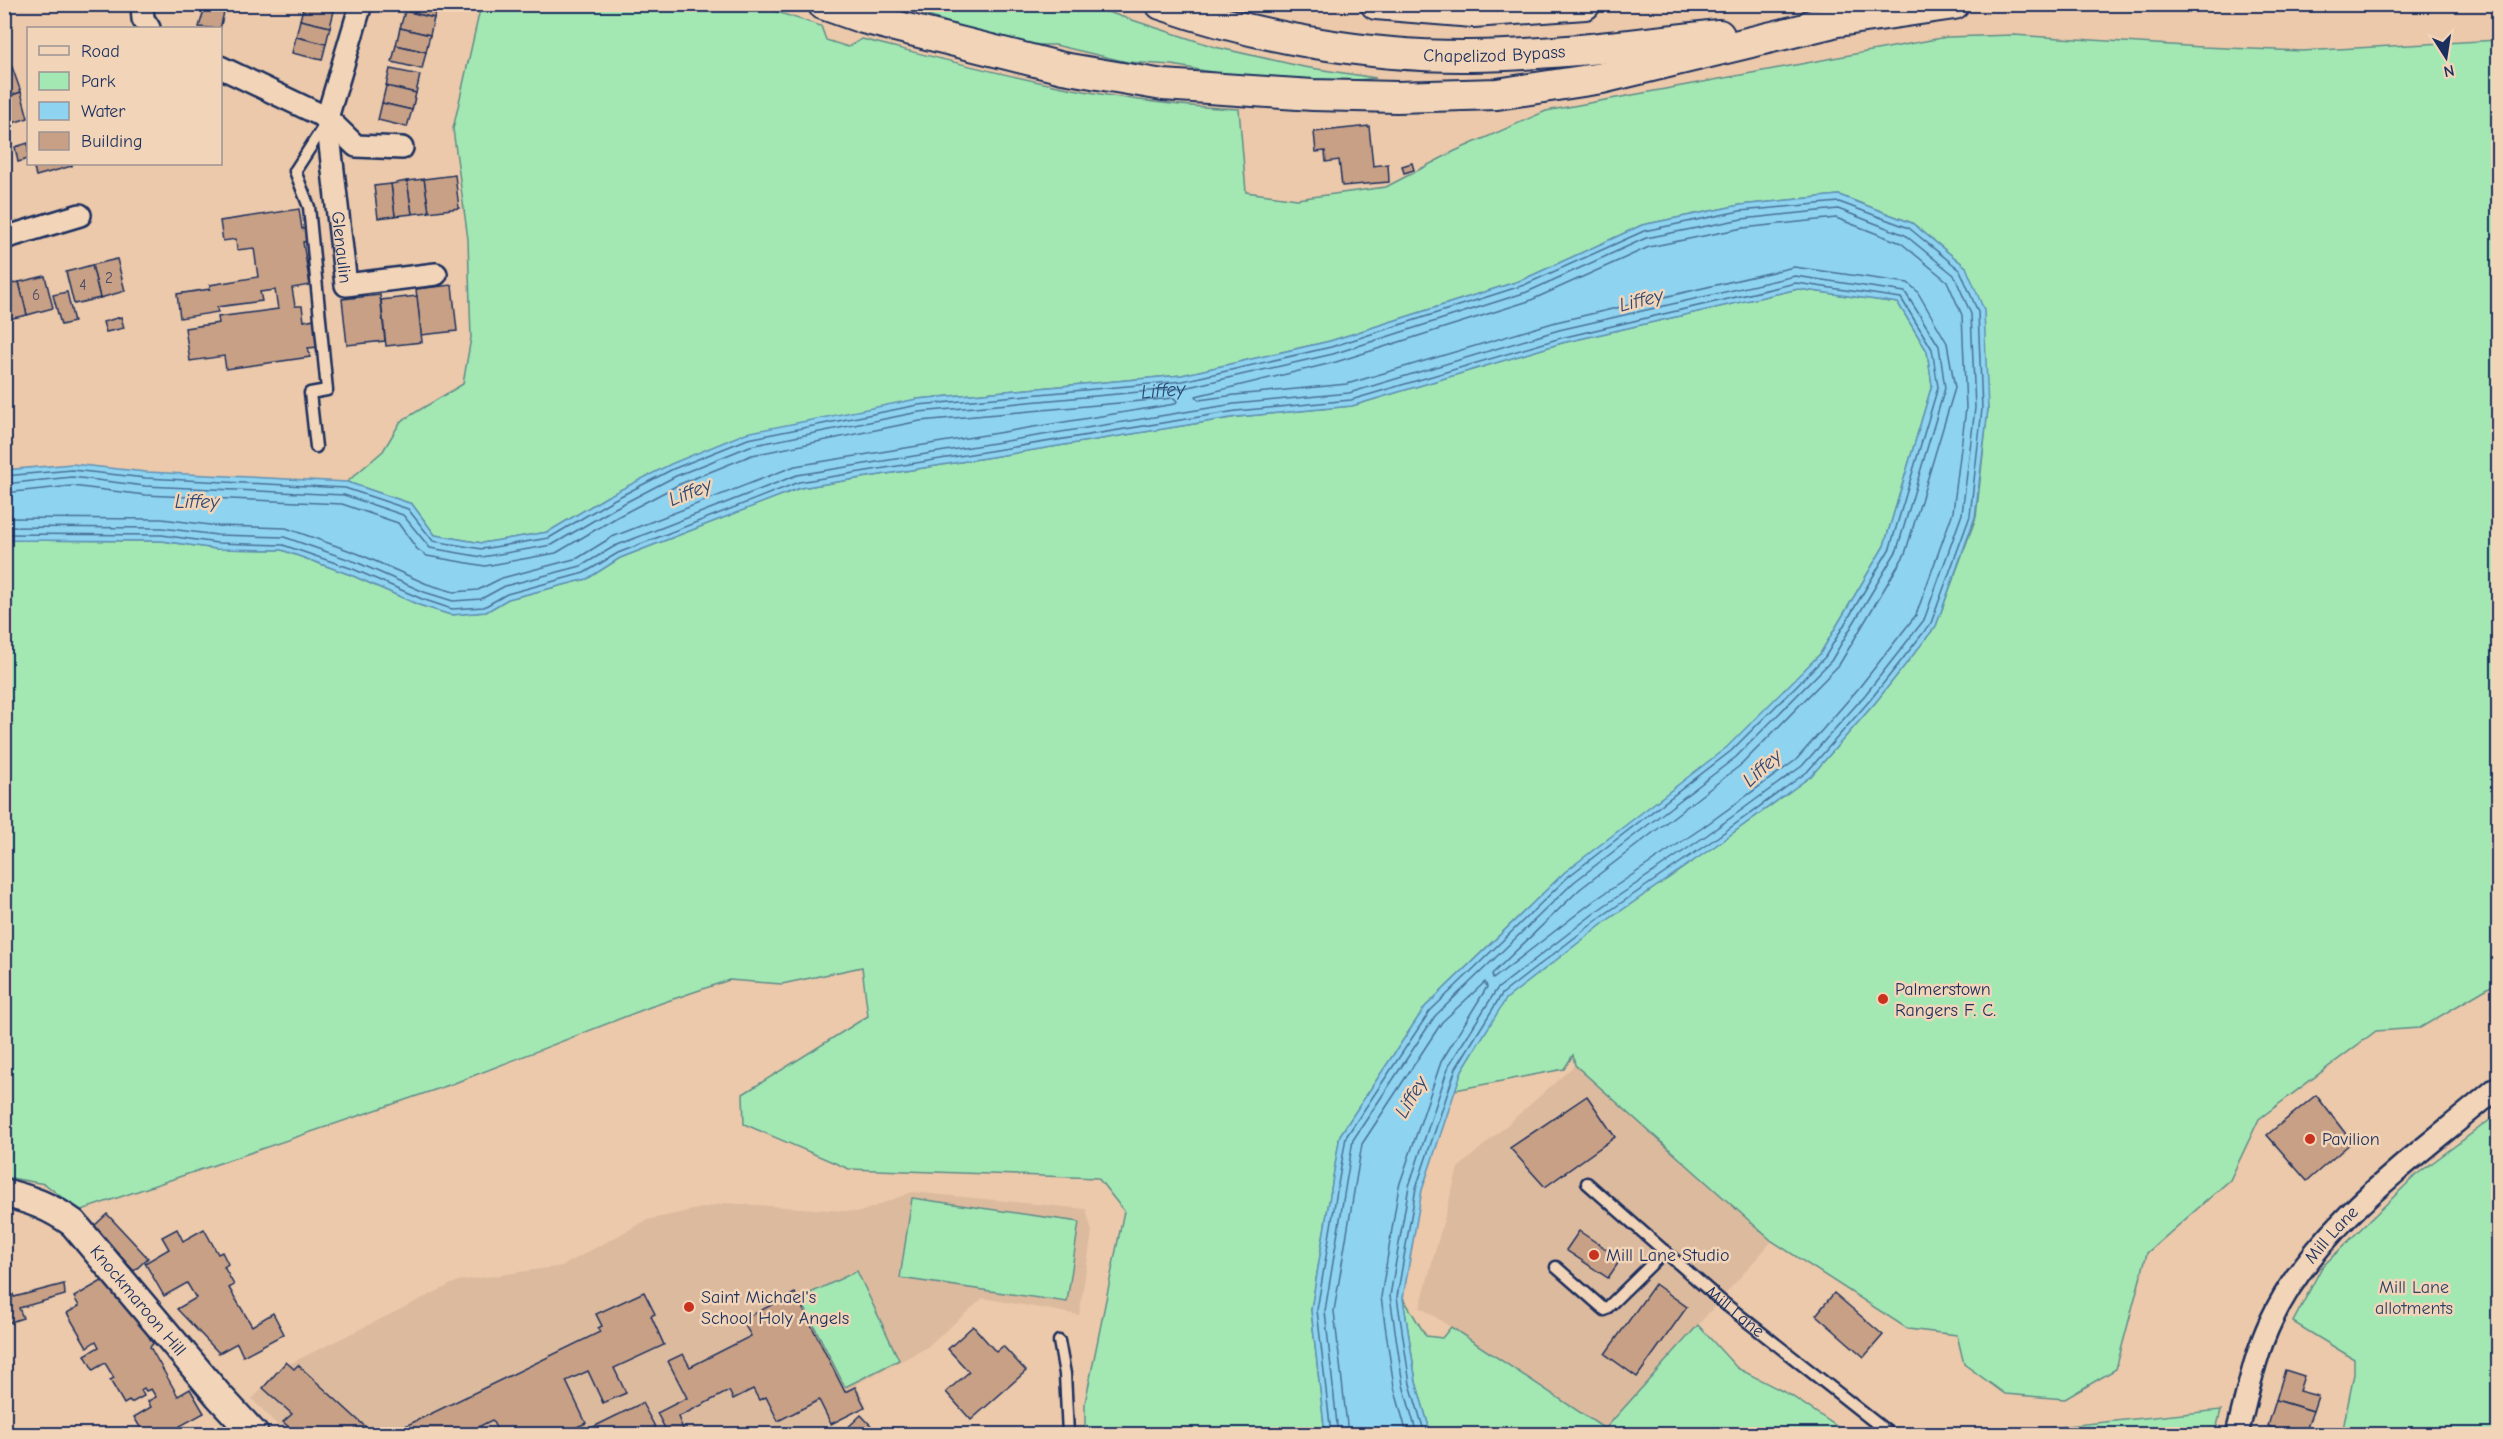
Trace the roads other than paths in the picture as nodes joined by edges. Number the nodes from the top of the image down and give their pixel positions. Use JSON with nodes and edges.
{"nodes":[{"id":1,"x":142,"y":4,"type":"edge"},
{"id":2,"x":361,"y":4,"type":"edge"},
{"id":3,"x":823,"y":4,"type":"edge"},
{"id":4,"x":1161,"y":4,"type":"edge"},
{"id":5,"x":1376,"y":4,"type":"edge"},
{"id":6,"x":1585,"y":4,"type":"edge"},
{"id":7,"x":1954,"y":4,"type":"edge"},
{"id":8,"x":864,"y":11,"type":"edge"},
{"id":9,"x":1830,"y":23,"type":"junction"},
{"id":10,"x":148,"y":27,"type":"edge"},
{"id":11,"x":222,"y":68,"type":"edge"},
{"id":12,"x":327,"y":118,"type":"junction"},
{"id":13,"x":402,"y":148,"type":"dead end"},
{"id":14,"x":80,"y":215,"type":"dead end"},
{"id":15,"x":4,"y":238,"type":"edge"},
{"id":16,"x":436,"y":274,"type":"dead end"},
{"id":17,"x":316,"y":447,"type":"dead end"},
{"id":18,"x":2499,"y":1087,"type":"edge"},
{"id":19,"x":1587,"y":1183,"type":"dead end"},
{"id":20,"x":4,"y":1193,"type":"edge"},
{"id":21,"x":1665,"y":1251,"type":"junction"},
{"id":22,"x":1556,"y":1267,"type":"dead end"},
{"id":23,"x":1059,"y":1341,"type":"dead end"},
{"id":24,"x":254,"y":1434,"type":"edge"},
{"id":25,"x":1068,"y":1434,"type":"edge"},
{"id":26,"x":1890,"y":1434,"type":"edge"},
{"id":27,"x":2237,"y":1434,"type":"edge"}],
"edges":[{"from":1,"to":10,"type":"street"},
{"from":2,"to":12,"type":"street","name":"Glenaulin"},
{"from":3,"to":8,"type":"main road"},
{"from":4,"to":9,"type":"main road","name":"Chapelizod Bypass"},
{"from":5,"to":6,"type":"main road"},
{"from":7,"to":9,"type":"main road"},
{"from":8,"to":9,"type":"main road"},
{"from":11,"to":12,"type":"street"},
{"from":12,"to":13,"type":"street"},
{"from":12,"to":16,"type":"street","name":"Glenaulin"},
{"from":12,"to":17,"type":"lane"},
{"from":14,"to":15,"type":"street"},
{"from":18,"to":27,"type":"street","name":"Mill Lane"},
{"from":19,"to":21,"type":"lane","name":"Mill Lane"},
{"from":20,"to":24,"type":"street","name":"Knockmaroon Hill"},
{"from":21,"to":22,"type":"lane"},
{"from":21,"to":26,"type":"lane","name":"Mill Lane"},
{"from":23,"to":25,"type":"lane"}]}
